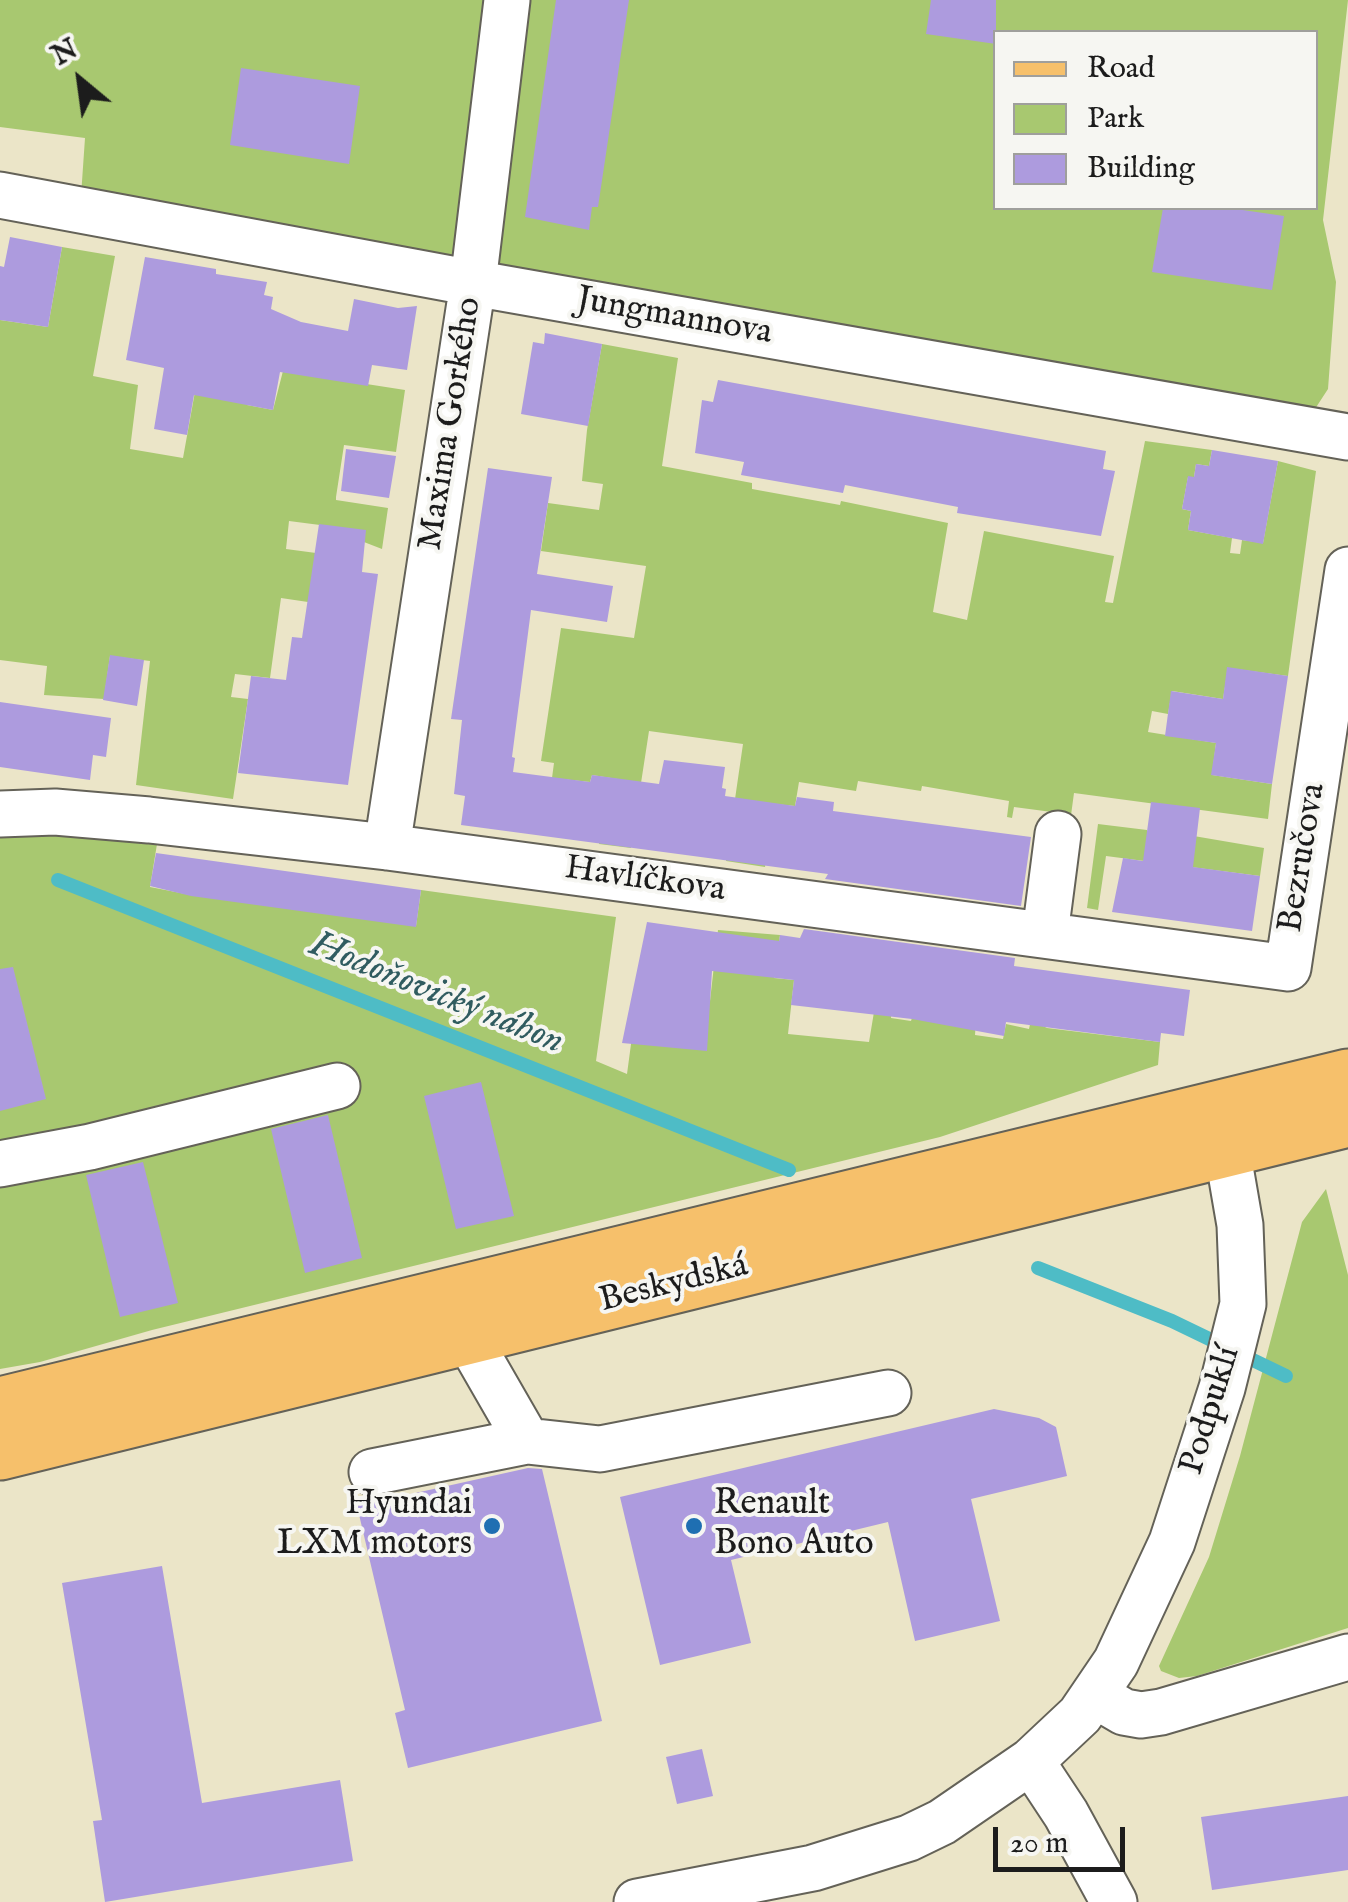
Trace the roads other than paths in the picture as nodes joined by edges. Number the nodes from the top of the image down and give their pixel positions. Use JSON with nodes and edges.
{"nodes":[{"id":1,"x":507,"y":0,"type":"edge"},
{"id":2,"x":0,"y":195,"type":"edge"},
{"id":3,"x":473,"y":283,"type":"junction"},
{"id":4,"x":1348,"y":437,"type":"edge"},
{"id":5,"x":1348,"y":570,"type":"edge"},
{"id":6,"x":0,"y":814,"type":"edge"},
{"id":7,"x":1058,"y":834,"type":"dead end"},
{"id":8,"x":387,"y":846,"type":"junction"},
{"id":9,"x":1045,"y":934,"type":"junction"},
{"id":10,"x":1288,"y":968,"type":"joint"},
{"id":11,"x":1348,"y":1077,"type":"edge"},
{"id":12,"x":337,"y":1086,"type":"dead end"},
{"id":13,"x":1348,"y":1119,"type":"edge"},
{"id":14,"x":1223,"y":1129,"type":"junction"},
{"id":15,"x":0,"y":1164,"type":"edge"},
{"id":16,"x":466,"y":1335,"type":"junction"},
{"id":17,"x":888,"y":1393,"type":"dead end"},
{"id":18,"x":0,"y":1405,"type":"edge"},
{"id":19,"x":527,"y":1440,"type":"junction"},
{"id":20,"x":0,"y":1452,"type":"edge"},
{"id":21,"x":372,"y":1472,"type":"dead end"},
{"id":22,"x":1348,"y":1656,"type":"edge"},
{"id":23,"x":1094,"y":1696,"type":"junction"},
{"id":24,"x":1032,"y":1762,"type":"junction"},
{"id":25,"x":637,"y":1902,"type":"edge"},
{"id":26,"x":1114,"y":1902,"type":"edge"}],
"edges":[{"from":1,"to":3,"type":"street","name":"Maxima Gorkého"},
{"from":2,"to":3,"type":"street","name":"Jungmannova"},
{"from":3,"to":4,"type":"street","name":"Jungmannova"},
{"from":3,"to":8,"type":"street","name":"Maxima Gorkého"},
{"from":5,"to":10,"type":"street","name":"Bezručova"},
{"from":6,"to":8,"type":"street","name":"Havlíčkova"},
{"from":7,"to":9,"type":"street"},
{"from":8,"to":9,"type":"street","name":"Havlíčkova"},
{"from":9,"to":10,"type":"street","name":"Havlíčkova"},
{"from":11,"to":14,"type":"main road","name":"Beskydská"},
{"from":12,"to":15,"type":"street"},
{"from":13,"to":14,"type":"main road","name":"Beskydská"},
{"from":14,"to":16,"type":"main road","name":"Beskydská"},
{"from":14,"to":18,"type":"main road","name":"Beskydská"},
{"from":14,"to":23,"type":"street","name":"Podpuklí"},
{"from":16,"to":19,"type":"street"},
{"from":16,"to":20,"type":"main road","name":"Beskydská"},
{"from":17,"to":19,"type":"street"},
{"from":19,"to":21,"type":"street"},
{"from":22,"to":23,"type":"street"},
{"from":23,"to":24,"type":"street","name":"Podpuklí"},
{"from":24,"to":25,"type":"street","name":"Podpuklí"},
{"from":24,"to":26,"type":"street"}]}
